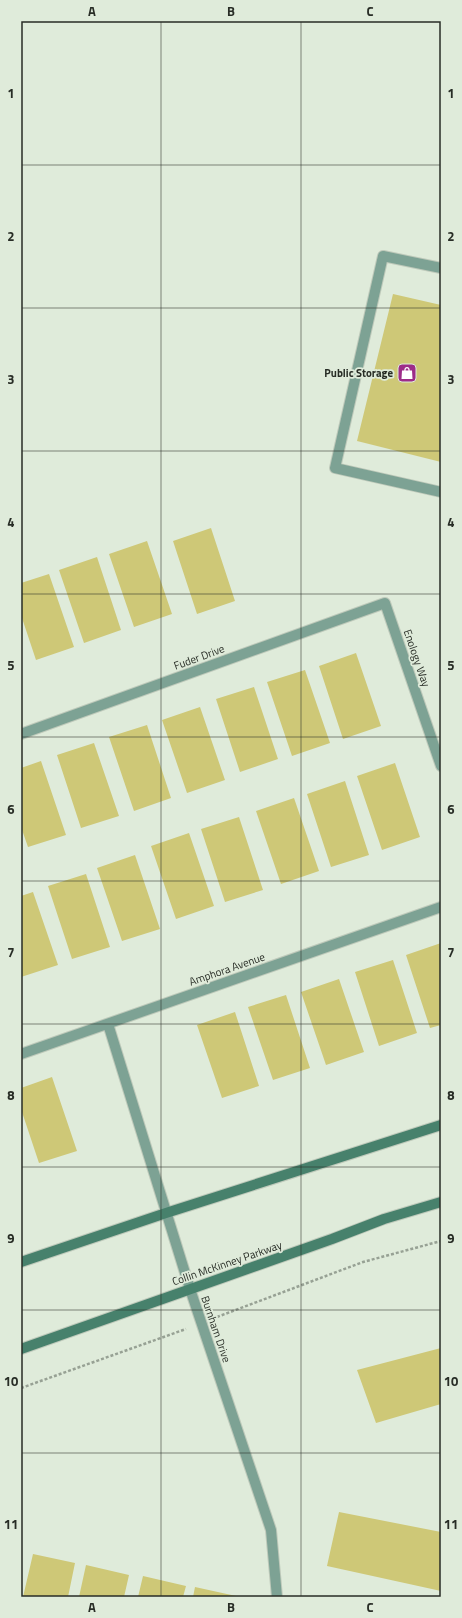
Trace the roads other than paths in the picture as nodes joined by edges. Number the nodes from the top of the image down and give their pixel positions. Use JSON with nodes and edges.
{"nodes":[{"id":1,"x":441,"y":268,"type":"edge"},
{"id":2,"x":441,"y":492,"type":"edge"},
{"id":3,"x":385,"y":603,"type":"joint"},
{"id":4,"x":21,"y":734,"type":"edge"},
{"id":5,"x":441,"y":766,"type":"edge"},
{"id":6,"x":441,"y":907,"type":"edge"},
{"id":7,"x":108,"y":1024,"type":"junction"},
{"id":8,"x":21,"y":1054,"type":"edge"},
{"id":9,"x":441,"y":1125,"type":"edge"},
{"id":10,"x":441,"y":1202,"type":"edge"},
{"id":11,"x":166,"y":1212,"type":"junction"},
{"id":12,"x":21,"y":1262,"type":"edge"},
{"id":13,"x":190,"y":1289,"type":"junction"},
{"id":14,"x":21,"y":1349,"type":"edge"},
{"id":15,"x":277,"y":1597,"type":"edge"}],
"edges":[{"from":1,"to":2,"type":"street"},
{"from":3,"to":4,"type":"street","name":"Fuder Drive"},
{"from":3,"to":5,"type":"street","name":"Enology Way"},
{"from":6,"to":7,"type":"street","name":"Amphora Avenue"},
{"from":7,"to":8,"type":"street","name":"Amphora Avenue"},
{"from":7,"to":11,"type":"street","name":"Burnham Drive"},
{"from":9,"to":11,"type":"street"},
{"from":10,"to":13,"type":"street","name":"Collin McKinney Parkway"},
{"from":11,"to":12,"type":"street"},
{"from":11,"to":13,"type":"street","name":"Burnham Drive"},
{"from":13,"to":14,"type":"street","name":"Collin McKinney Parkway"},
{"from":13,"to":15,"type":"street","name":"Burnham Drive"}]}
